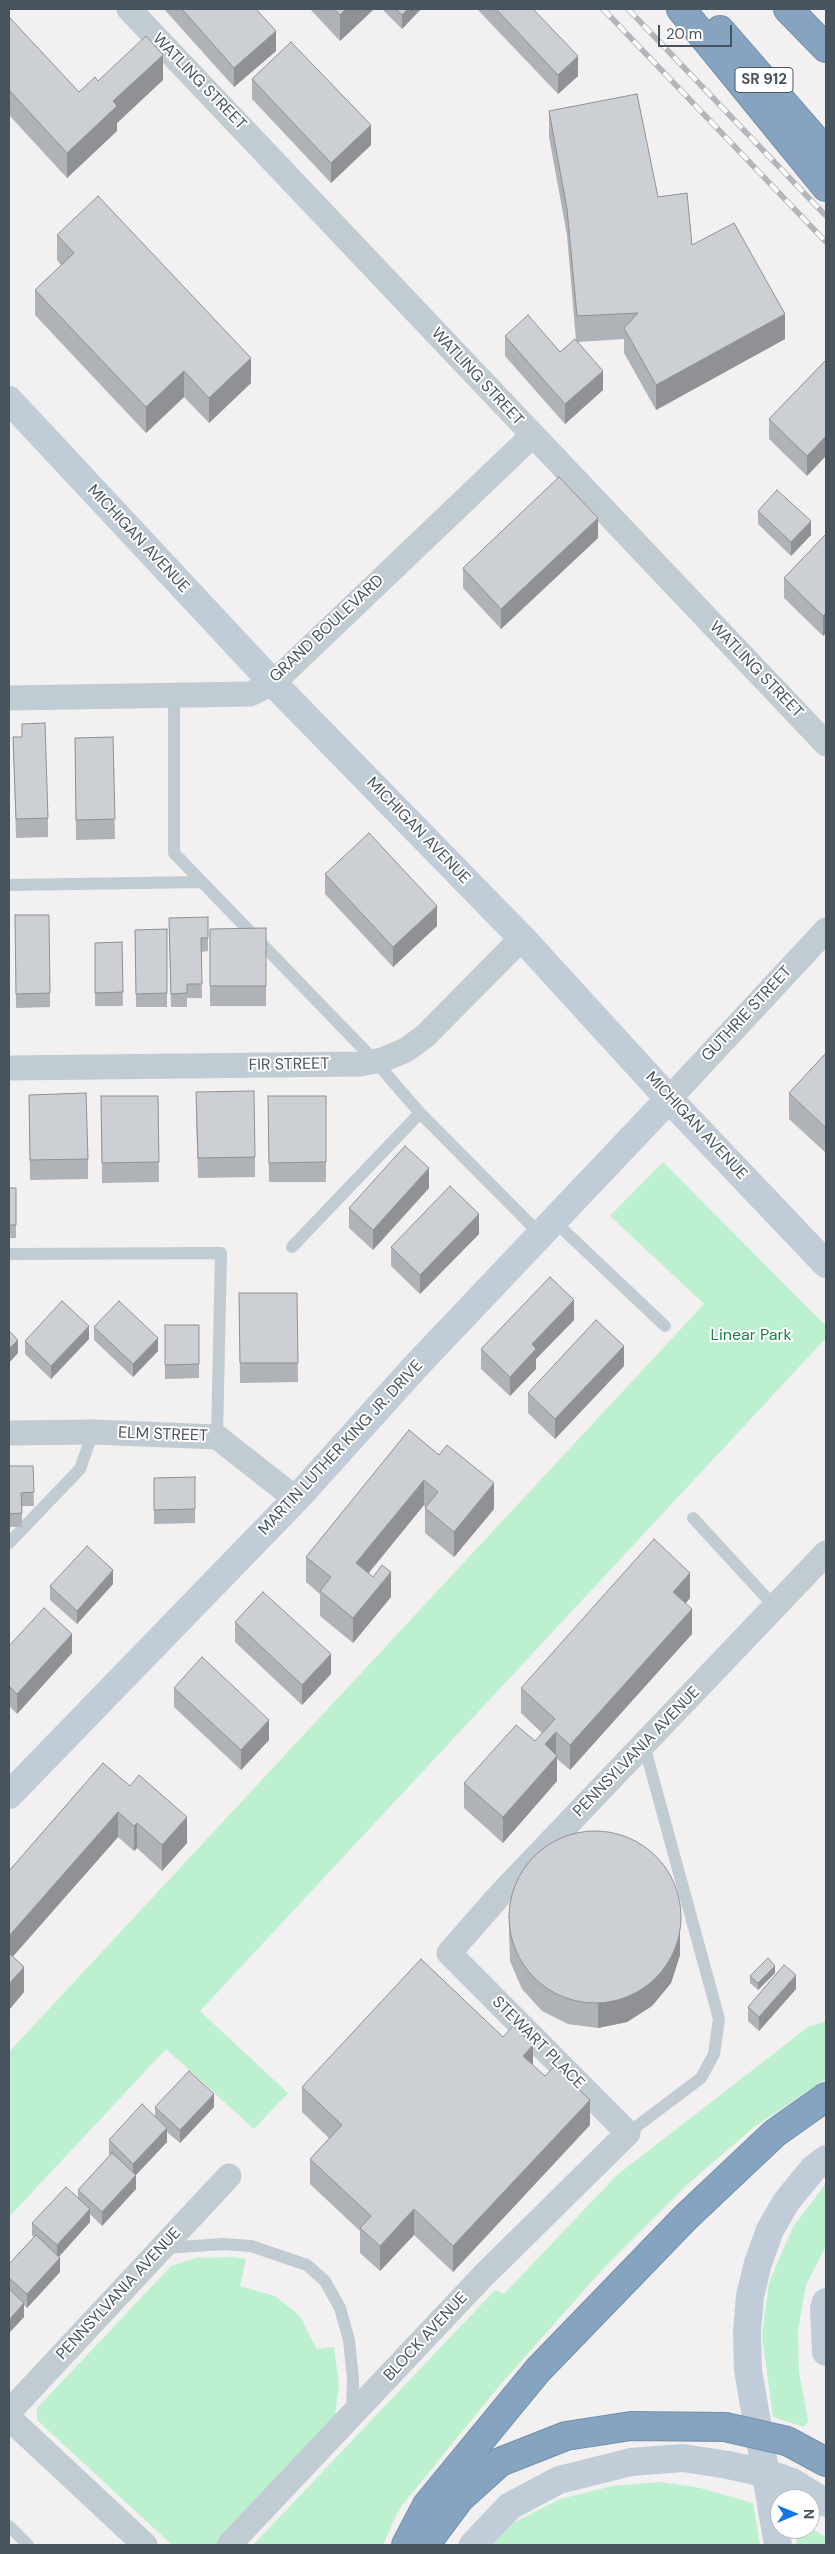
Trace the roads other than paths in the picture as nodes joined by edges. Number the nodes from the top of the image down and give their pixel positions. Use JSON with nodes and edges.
{"nodes":[{"id":1,"x":129,"y":9,"type":"edge"},
{"id":2,"x":681,"y":9,"type":"edge"},
{"id":3,"x":700,"y":9,"type":"edge"},
{"id":4,"x":788,"y":9,"type":"edge"},
{"id":5,"x":826,"y":48,"type":"edge"},
{"id":6,"x":826,"y":152,"type":"edge"},
{"id":7,"x":826,"y":187,"type":"edge"},
{"id":8,"x":9,"y":400,"type":"edge"},
{"id":9,"x":533,"y":435,"type":"junction"},
{"id":10,"x":273,"y":683,"type":"junction"},
{"id":11,"x":174,"y":695,"type":"junction"},
{"id":12,"x":9,"y":698,"type":"edge"},
{"id":13,"x":826,"y":744,"type":"edge"},
{"id":14,"x":202,"y":882,"type":"junction"},
{"id":15,"x":9,"y":885,"type":"edge"},
{"id":16,"x":826,"y":930,"type":"edge"},
{"id":17,"x":522,"y":938,"type":"junction"},
{"id":18,"x":376,"y":1062,"type":"junction"},
{"id":19,"x":9,"y":1068,"type":"edge"},
{"id":20,"x":669,"y":1099,"type":"junction"},
{"id":21,"x":420,"y":1113,"type":"junction"},
{"id":22,"x":547,"y":1227,"type":"junction"},
{"id":23,"x":292,"y":1246,"type":"dead end"},
{"id":24,"x":9,"y":1254,"type":"edge"},
{"id":25,"x":826,"y":1264,"type":"edge"},
{"id":26,"x":664,"y":1326,"type":"dead end"},
{"id":27,"x":93,"y":1432,"type":"junction"},
{"id":28,"x":9,"y":1433,"type":"edge"},
{"id":29,"x":217,"y":1437,"type":"junction"},
{"id":30,"x":296,"y":1499,"type":"junction"},
{"id":31,"x":693,"y":1518,"type":"dead end"},
{"id":32,"x":9,"y":1543,"type":"edge"},
{"id":33,"x":826,"y":1553,"type":"edge"},
{"id":34,"x":775,"y":1607,"type":"junction"},
{"id":35,"x":644,"y":1745,"type":"junction"},
{"id":36,"x":9,"y":1795,"type":"edge"},
{"id":37,"x":449,"y":1953,"type":"joint"},
{"id":38,"x":826,"y":2097,"type":"edge"},
{"id":39,"x":628,"y":2133,"type":"junction"},
{"id":40,"x":826,"y":2159,"type":"edge"},
{"id":41,"x":229,"y":2176,"type":"dead end"},
{"id":42,"x":161,"y":2249,"type":"junction"},
{"id":43,"x":826,"y":2302,"type":"edge"},
{"id":44,"x":826,"y":2352,"type":"edge"},
{"id":45,"x":9,"y":2412,"type":"edge"},
{"id":46,"x":352,"y":2415,"type":"junction"},
{"id":47,"x":9,"y":2418,"type":"edge"},
{"id":48,"x":826,"y":2462,"type":"edge"},
{"id":49,"x":826,"y":2503,"type":"edge"},
{"id":50,"x":9,"y":2526,"type":"edge"},
{"id":51,"x":28,"y":2545,"type":"edge"},
{"id":52,"x":145,"y":2545,"type":"edge"},
{"id":53,"x":229,"y":2545,"type":"edge"},
{"id":54,"x":406,"y":2545,"type":"edge"},
{"id":55,"x":425,"y":2545,"type":"edge"},
{"id":56,"x":474,"y":2545,"type":"edge"},
{"id":57,"x":778,"y":2545,"type":"edge"}],
"edges":[{"from":1,"to":9,"type":"street","name":"WATLING STREET"},
{"from":2,"to":7,"type":"highway"},
{"from":3,"to":6,"type":"highway","number":"SR 912"},
{"from":4,"to":5,"type":"highway"},
{"from":8,"to":10,"type":"main road","name":"MICHIGAN AVENUE"},
{"from":9,"to":10,"type":"street","name":"GRAND BOULEVARD"},
{"from":9,"to":13,"type":"street","name":"WATLING STREET"},
{"from":10,"to":11,"type":"street","name":"GRAND BOULEVARD"},
{"from":10,"to":17,"type":"main road","name":"MICHIGAN AVENUE"},
{"from":11,"to":12,"type":"street","name":"GRAND BOULEVARD"},
{"from":11,"to":14,"type":"lane"},
{"from":14,"to":15,"type":"lane"},
{"from":14,"to":18,"type":"lane"},
{"from":16,"to":20,"type":"street","name":"GUTHRIE STREET"},
{"from":17,"to":18,"type":"street","name":"FIR STREET"},
{"from":17,"to":20,"type":"main road","name":"MICHIGAN AVENUE"},
{"from":18,"to":19,"type":"street","name":"FIR STREET"},
{"from":18,"to":21,"type":"lane"},
{"from":20,"to":22,"type":"main road","name":"MARTIN LUTHER KING JR. DRIVE"},
{"from":20,"to":25,"type":"main road","name":"MICHIGAN AVENUE"},
{"from":21,"to":22,"type":"lane"},
{"from":21,"to":23,"type":"lane"},
{"from":22,"to":26,"type":"lane"},
{"from":22,"to":30,"type":"main road","name":"MARTIN LUTHER KING JR. DRIVE"},
{"from":24,"to":29,"type":"lane"},
{"from":27,"to":28,"type":"street","name":"ELM STREET"},
{"from":27,"to":29,"type":"street","name":"ELM STREET"},
{"from":27,"to":32,"type":"lane"},
{"from":29,"to":30,"type":"street","name":"ELM STREET"},
{"from":30,"to":36,"type":"main road","name":"MARTIN LUTHER KING JR. DRIVE"},
{"from":31,"to":34,"type":"lane"},
{"from":33,"to":34,"type":"street","name":"PENNSYLVANIA AVENUE"},
{"from":34,"to":35,"type":"street","name":"PENNSYLVANIA AVENUE"},
{"from":35,"to":37,"type":"street","name":"PENNSYLVANIA AVENUE"},
{"from":35,"to":39,"type":"lane"},
{"from":37,"to":39,"type":"street","name":"STEWART PLACE"},
{"from":38,"to":54,"type":"highway"},
{"from":39,"to":46,"type":"street","name":"BLOCK AVENUE"},
{"from":40,"to":57,"type":"main road"},
{"from":41,"to":42,"type":"street","name":"PENNSYLVANIA AVENUE"},
{"from":42,"to":45,"type":"street","name":"PENNSYLVANIA AVENUE"},
{"from":42,"to":46,"type":"lane"},
{"from":43,"to":44,"type":"main road"},
{"from":46,"to":53,"type":"street","name":"BLOCK AVENUE"},
{"from":47,"to":52,"type":"street"},
{"from":48,"to":55,"type":"highway","bridge":true},
{"from":49,"to":56,"type":"main road","bridge":true},
{"from":50,"to":51,"type":"lane"}]}
